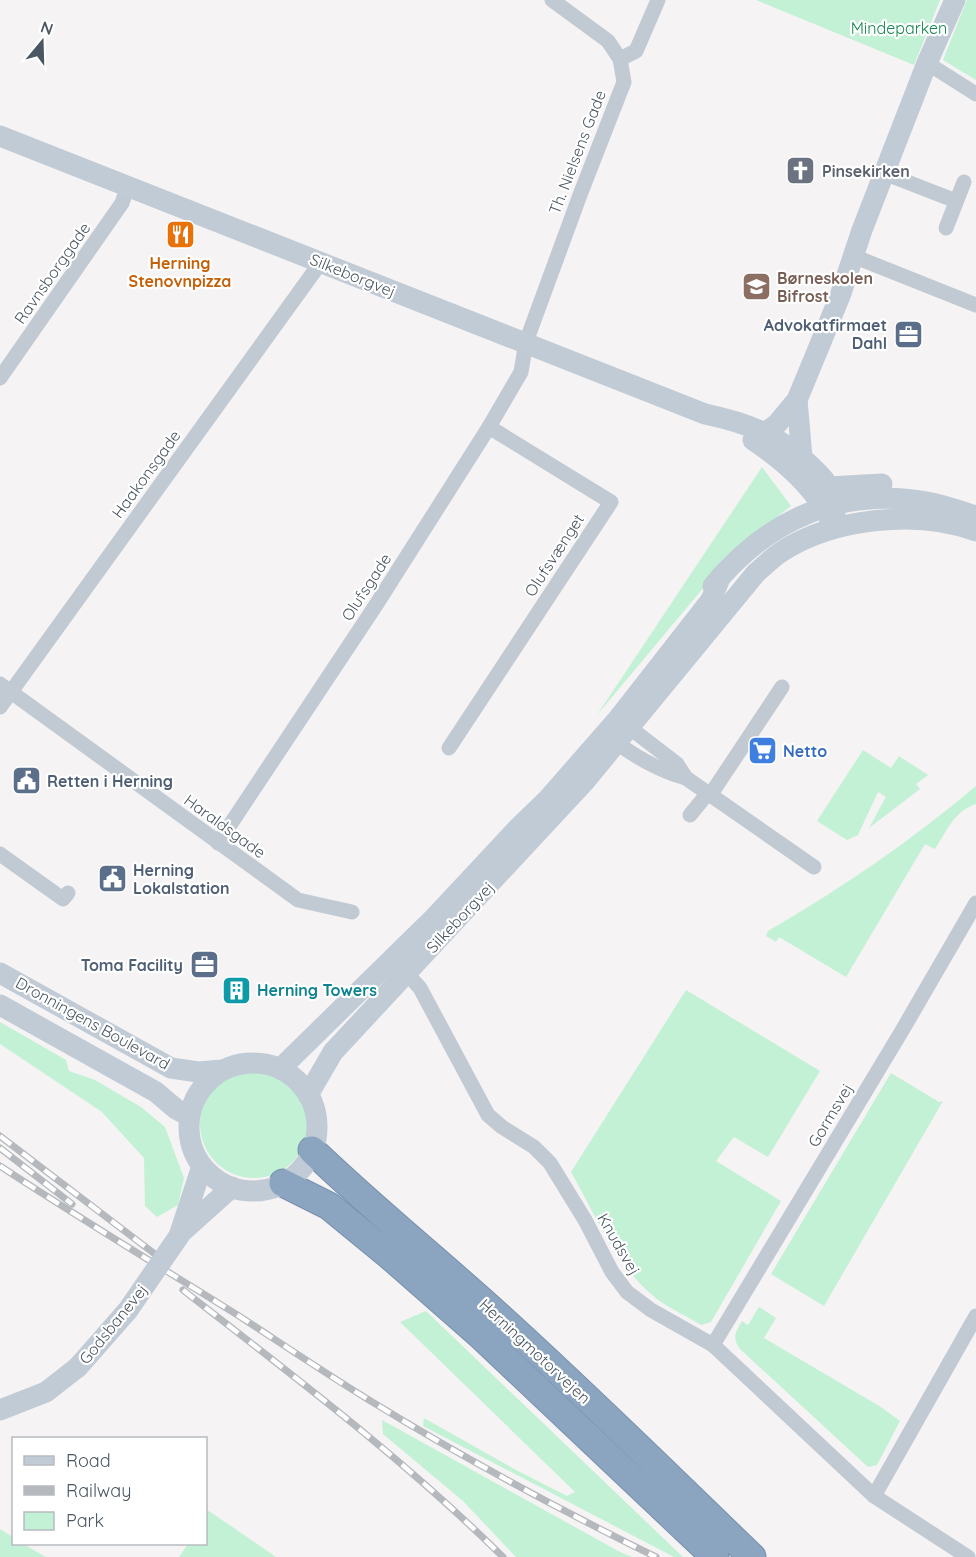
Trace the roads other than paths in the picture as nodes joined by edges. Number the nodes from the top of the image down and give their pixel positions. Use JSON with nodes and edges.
{"nodes":[{"id":1,"x":552,"y":0,"type":"edge"},
{"id":2,"x":658,"y":0,"type":"edge"},
{"id":3,"x":955,"y":0,"type":"edge"},
{"id":4,"x":620,"y":59,"type":"junction"},
{"id":5,"x":927,"y":63,"type":"junction"},
{"id":6,"x":976,"y":94,"type":"edge"},
{"id":7,"x":0,"y":136,"type":"edge"},
{"id":8,"x":884,"y":173,"type":"junction"},
{"id":9,"x":964,"y":182,"type":"dead end"},
{"id":10,"x":128,"y":186,"type":"junction"},
{"id":11,"x":956,"y":201,"type":"junction"},
{"id":12,"x":946,"y":228,"type":"dead end"},
{"id":13,"x":853,"y":256,"type":"junction"},
{"id":14,"x":321,"y":262,"type":"junction"},
{"id":15,"x":976,"y":305,"type":"edge"},
{"id":16,"x":526,"y":342,"type":"junction"},
{"id":17,"x":0,"y":378,"type":"edge"},
{"id":18,"x":797,"y":400,"type":"junction"},
{"id":19,"x":705,"y":414,"type":"junction"},
{"id":20,"x":489,"y":427,"type":"junction"},
{"id":21,"x":766,"y":432,"type":"junction"},
{"id":22,"x":802,"y":457,"type":"junction"},
{"id":23,"x":829,"y":499,"type":"junction"},
{"id":24,"x":976,"y":515,"type":"edge"},
{"id":25,"x":835,"y":528,"type":"junction"},
{"id":26,"x":976,"y":531,"type":"edge"},
{"id":27,"x":721,"y":576,"type":"junction"},
{"id":28,"x":782,"y":687,"type":"dead end"},
{"id":29,"x":5,"y":688,"type":"edge"},
{"id":30,"x":0,"y":707,"type":"edge"},
{"id":31,"x":617,"y":731,"type":"junction"},
{"id":32,"x":449,"y":748,"type":"dead end"},
{"id":33,"x":710,"y":794,"type":"junction"},
{"id":34,"x":690,"y":815,"type":"dead end"},
{"id":35,"x":518,"y":828,"type":"junction"},
{"id":36,"x":218,"y":843,"type":"junction"},
{"id":37,"x":0,"y":854,"type":"edge"},
{"id":38,"x":814,"y":867,"type":"dead end"},
{"id":39,"x":68,"y":893,"type":"dead end"},
{"id":40,"x":976,"y":903,"type":"edge"},
{"id":41,"x":352,"y":912,"type":"dead end"},
{"id":42,"x":392,"y":958,"type":"junction"},
{"id":43,"x":0,"y":973,"type":"edge"},
{"id":44,"x":408,"y":973,"type":"junction"},
{"id":45,"x":0,"y":1005,"type":"edge"},
{"id":46,"x":280,"y":1069,"type":"junction"},
{"id":47,"x":223,"y":1070,"type":"junction"},
{"id":48,"x":308,"y":1095,"type":"junction"},
{"id":49,"x":189,"y":1116,"type":"junction"},
{"id":50,"x":312,"y":1150,"type":"junction"},
{"id":51,"x":202,"y":1166,"type":"junction"},
{"id":52,"x":283,"y":1183,"type":"junction"},
{"id":53,"x":232,"y":1187,"type":"junction"},
{"id":54,"x":179,"y":1236,"type":"junction"},
{"id":55,"x":976,"y":1316,"type":"edge"},
{"id":56,"x":713,"y":1345,"type":"junction"},
{"id":57,"x":0,"y":1410,"type":"edge"},
{"id":58,"x":874,"y":1496,"type":"junction"},
{"id":59,"x":715,"y":1557,"type":"edge"},
{"id":60,"x":752,"y":1557,"type":"edge"},
{"id":61,"x":968,"y":1557,"type":"edge"}],
"edges":[{"from":1,"to":4,"type":"street"},
{"from":2,"to":4,"type":"street"},
{"from":3,"to":5,"type":"main road"},
{"from":4,"to":16,"type":"street","name":"Th. Nielsens Gade"},
{"from":5,"to":6,"type":"street"},
{"from":5,"to":8,"type":"main road"},
{"from":7,"to":10,"type":"main road","name":"Silkeborgvej"},
{"from":8,"to":11,"type":"street"},
{"from":8,"to":13,"type":"main road"},
{"from":9,"to":11,"type":"street"},
{"from":10,"to":14,"type":"main road","name":"Silkeborgvej"},
{"from":10,"to":17,"type":"street","name":"Ravnsborggade"},
{"from":11,"to":12,"type":"street"},
{"from":13,"to":15,"type":"street"},
{"from":13,"to":18,"type":"main road"},
{"from":14,"to":16,"type":"main road","name":"Silkeborgvej"},
{"from":14,"to":29,"type":"street","name":"Haakonsgade"},
{"from":16,"to":19,"type":"main road","name":"Silkeborgvej"},
{"from":16,"to":20,"type":"street","name":"Olufsgade"},
{"from":18,"to":21,"type":"main road"},
{"from":18,"to":22,"type":"main road"},
{"from":19,"to":21,"type":"main road","name":"Silkeborgvej"},
{"from":19,"to":23,"type":"main road","name":"Silkeborgvej"},
{"from":20,"to":32,"type":"street","name":"Olufsvænget"},
{"from":20,"to":36,"type":"street","name":"Olufsgade"},
{"from":21,"to":22,"type":"main road","name":"Silkeborgvej"},
{"from":22,"to":23,"type":"main road","name":"Silkeborgvej"},
{"from":23,"to":24,"type":"main road"},
{"from":23,"to":25,"type":"main road","name":"Silkeborgvej"},
{"from":23,"to":27,"type":"main road","name":"Silkeborgvej"},
{"from":25,"to":26,"type":"main road","name":"Silkeborgvej"},
{"from":25,"to":31,"type":"main road","name":"Silkeborgvej"},
{"from":27,"to":31,"type":"main road","name":"Silkeborgvej"},
{"from":27,"to":35,"type":"main road","name":"Silkeborgvej"},
{"from":28,"to":33,"type":"street"},
{"from":29,"to":30,"type":"street","name":"Haakonsgade"},
{"from":29,"to":36,"type":"street","name":"Haraldsgade"},
{"from":31,"to":33,"type":"street"},
{"from":31,"to":35,"type":"main road","name":"Silkeborgvej"},
{"from":31,"to":44,"type":"main road","name":"Silkeborgvej"},
{"from":33,"to":34,"type":"street"},
{"from":33,"to":38,"type":"street"},
{"from":35,"to":42,"type":"main road","name":"Silkeborgvej"},
{"from":36,"to":41,"type":"street","name":"Haraldsgade"},
{"from":37,"to":39,"type":"street"},
{"from":40,"to":56,"type":"street","name":"Gormsvej"},
{"from":42,"to":44,"type":"street","name":"Knudsvej"},
{"from":42,"to":46,"type":"main road","name":"Silkeborgvej"},
{"from":43,"to":47,"type":"main road","name":"Dronningens Boulevard"},
{"from":44,"to":48,"type":"main road","name":"Silkeborgvej"},
{"from":44,"to":56,"type":"street","name":"Knudsvej"},
{"from":45,"to":49,"type":"main road","name":"Dronningens Boulevard"},
{"from":46,"to":47,"type":"main road"},
{"from":46,"to":48,"type":"main road"},
{"from":47,"to":49,"type":"main road"},
{"from":48,"to":50,"type":"main road"},
{"from":49,"to":51,"type":"main road"},
{"from":50,"to":52,"type":"main road"},
{"from":50,"to":60,"type":"highway","name":"Herningmotorvejen"},
{"from":51,"to":53,"type":"main road"},
{"from":51,"to":54,"type":"main road","name":"Godsbanevej"},
{"from":52,"to":53,"type":"main road"},
{"from":52,"to":59,"type":"highway","name":"Herningmotorvejen"},
{"from":53,"to":54,"type":"main road","name":"Godsbanevej"},
{"from":54,"to":57,"type":"main road","name":"Godsbanevej","bridge":true},
{"from":55,"to":58,"type":"street"},
{"from":56,"to":58,"type":"street","name":"Knudsvej"},
{"from":58,"to":61,"type":"street","name":"Knudsvej"}]}
